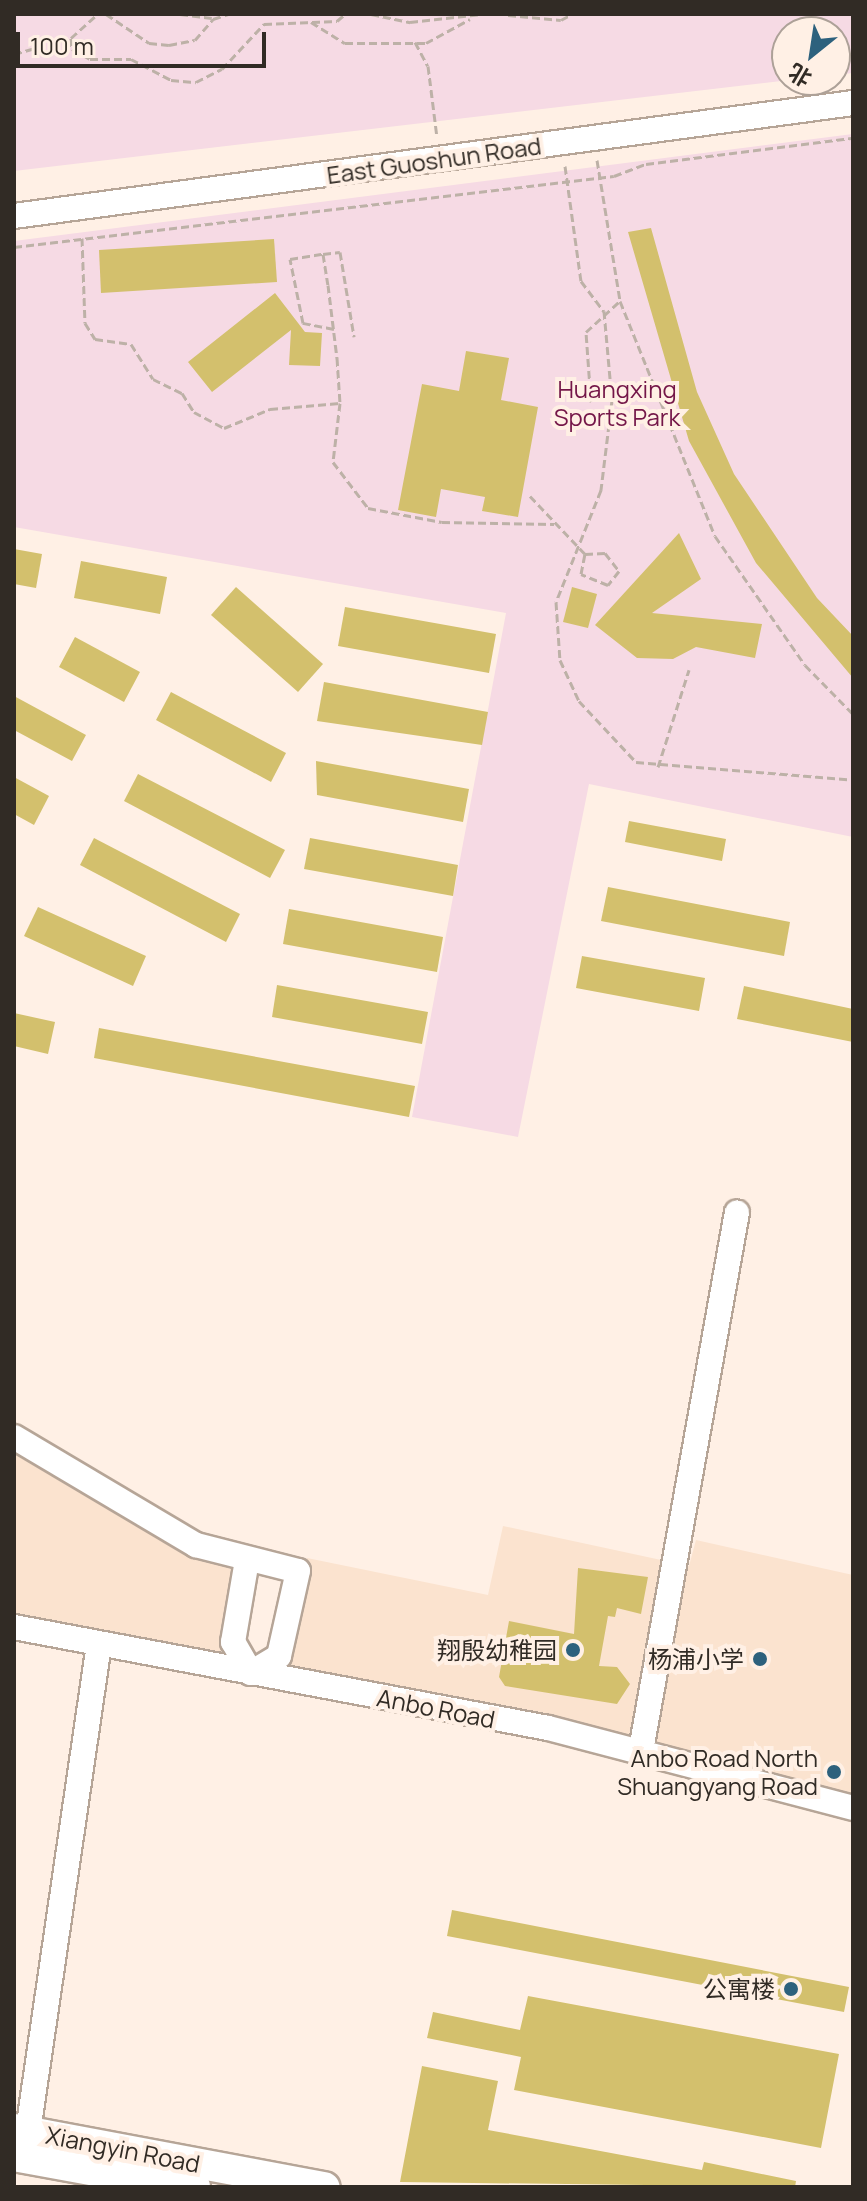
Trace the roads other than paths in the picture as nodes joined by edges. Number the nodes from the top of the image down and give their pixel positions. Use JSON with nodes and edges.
{"nodes":[{"id":1,"x":853,"y":103,"type":"edge"},
{"id":2,"x":14,"y":216,"type":"edge"},
{"id":3,"x":737,"y":1212,"type":"dead end"},
{"id":4,"x":14,"y":1437,"type":"edge"},
{"id":5,"x":247,"y":1560,"type":"junction"},
{"id":6,"x":14,"y":1627,"type":"edge"},
{"id":7,"x":99,"y":1644,"type":"junction"},
{"id":8,"x":251,"y":1673,"type":"junction"},
{"id":9,"x":641,"y":1750,"type":"junction"},
{"id":10,"x":853,"y":1808,"type":"edge"},
{"id":11,"x":19,"y":2138,"type":"edge"},
{"id":12,"x":193,"y":2187,"type":"edge"},
{"id":13,"x":325,"y":2187,"type":"edge"}],
"edges":[{"from":1,"to":2,"type":"street","name":"East Guoshun Road"},
{"from":3,"to":9,"type":"street"},
{"from":4,"to":5,"type":"street"},
{"from":5,"to":8,"type":"street"},
{"from":5,"to":8,"type":"street"},
{"from":6,"to":7,"type":"street","name":"Anbo Road"},
{"from":7,"to":8,"type":"street","name":"Anbo Road"},
{"from":7,"to":11,"type":"street"},
{"from":8,"to":9,"type":"street","name":"Anbo Road"},
{"from":9,"to":10,"type":"street","name":"Anbo Road"},
{"from":11,"to":12,"type":"highway"},
{"from":11,"to":13,"type":"main road","name":"Xiangyin Road"}]}
